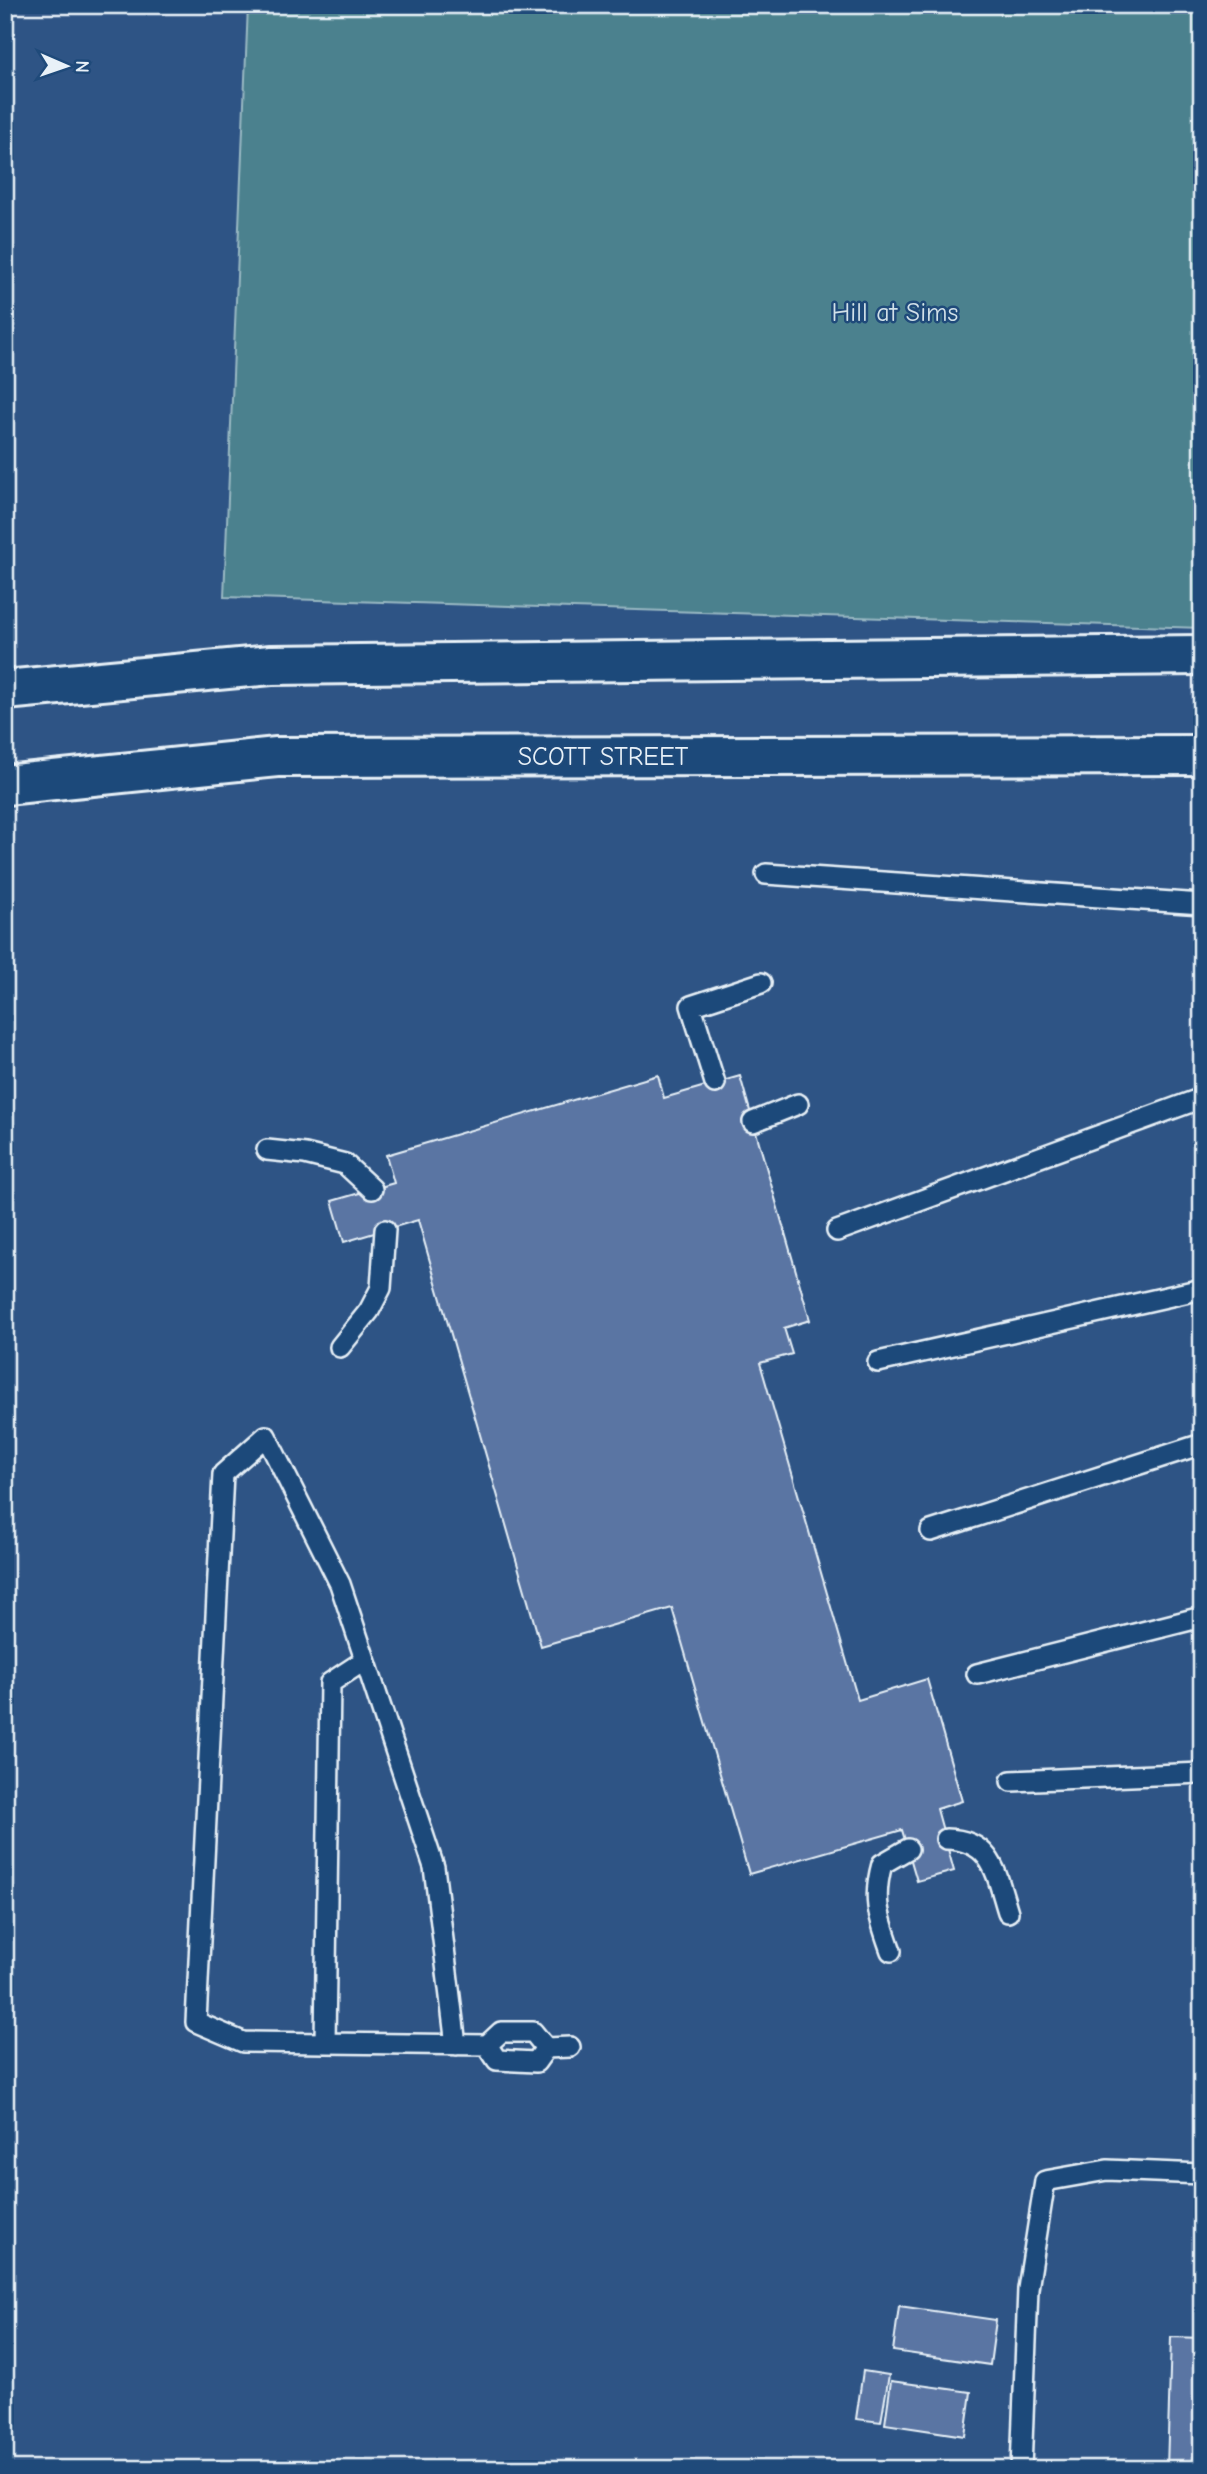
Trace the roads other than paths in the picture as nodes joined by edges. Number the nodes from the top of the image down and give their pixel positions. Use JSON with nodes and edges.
{"nodes":[{"id":1,"x":1202,"y":655,"type":"edge"},
{"id":2,"x":5,"y":690,"type":"edge"},
{"id":3,"x":1202,"y":755,"type":"edge"},
{"id":4,"x":5,"y":785,"type":"edge"},
{"id":5,"x":766,"y":874,"type":"dead end"},
{"id":6,"x":1202,"y":904,"type":"edge"},
{"id":7,"x":761,"y":982,"type":"dead end"},
{"id":8,"x":715,"y":1083,"type":"dead end"},
{"id":9,"x":1202,"y":1098,"type":"edge"},
{"id":10,"x":798,"y":1104,"type":"dead end"},
{"id":11,"x":753,"y":1122,"type":"dead end"},
{"id":12,"x":267,"y":1150,"type":"dead end"},
{"id":13,"x":372,"y":1189,"type":"dead end"},
{"id":14,"x":385,"y":1230,"type":"dead end"},
{"id":15,"x":837,"y":1231,"type":"dead end"},
{"id":16,"x":1202,"y":1289,"type":"edge"},
{"id":17,"x":340,"y":1347,"type":"dead end"},
{"id":18,"x":878,"y":1362,"type":"dead end"},
{"id":19,"x":1202,"y":1444,"type":"edge"},
{"id":20,"x":931,"y":1531,"type":"dead end"},
{"id":21,"x":1202,"y":1617,"type":"edge"},
{"id":22,"x":365,"y":1660,"type":"junction"},
{"id":23,"x":977,"y":1674,"type":"dead end"},
{"id":24,"x":1202,"y":1773,"type":"edge"},
{"id":25,"x":1011,"y":1781,"type":"dead end"},
{"id":26,"x":946,"y":1839,"type":"dead end"},
{"id":27,"x":908,"y":1849,"type":"dead end"},
{"id":28,"x":1008,"y":1912,"type":"dead end"},
{"id":29,"x":891,"y":1951,"type":"dead end"},
{"id":30,"x":325,"y":2043,"type":"junction"},
{"id":31,"x":456,"y":2045,"type":"junction"},
{"id":32,"x":487,"y":2045,"type":"junction"},
{"id":33,"x":570,"y":2047,"type":"dead end"},
{"id":34,"x":546,"y":2048,"type":"junction"},
{"id":35,"x":1202,"y":2174,"type":"edge"},
{"id":36,"x":1021,"y":2469,"type":"edge"}],
"edges":[{"from":1,"to":2,"type":"main road"},
{"from":3,"to":4,"type":"main road","name":"SCOTT STREET"},
{"from":5,"to":6,"type":"lane"},
{"from":7,"to":8,"type":"lane"},
{"from":9,"to":15,"type":"lane"},
{"from":10,"to":11,"type":"lane"},
{"from":12,"to":13,"type":"lane"},
{"from":14,"to":17,"type":"lane"},
{"from":16,"to":18,"type":"lane"},
{"from":19,"to":20,"type":"lane"},
{"from":21,"to":23,"type":"lane"},
{"from":22,"to":30,"type":"lane"},
{"from":22,"to":30,"type":"lane"},
{"from":22,"to":31,"type":"lane"},
{"from":24,"to":25,"type":"lane"},
{"from":26,"to":28,"type":"lane"},
{"from":27,"to":29,"type":"lane"},
{"from":30,"to":31,"type":"lane"},
{"from":31,"to":32,"type":"lane"},
{"from":32,"to":34,"type":"lane"},
{"from":32,"to":34,"type":"lane"},
{"from":33,"to":34,"type":"lane"},
{"from":35,"to":36,"type":"lane"}]}
